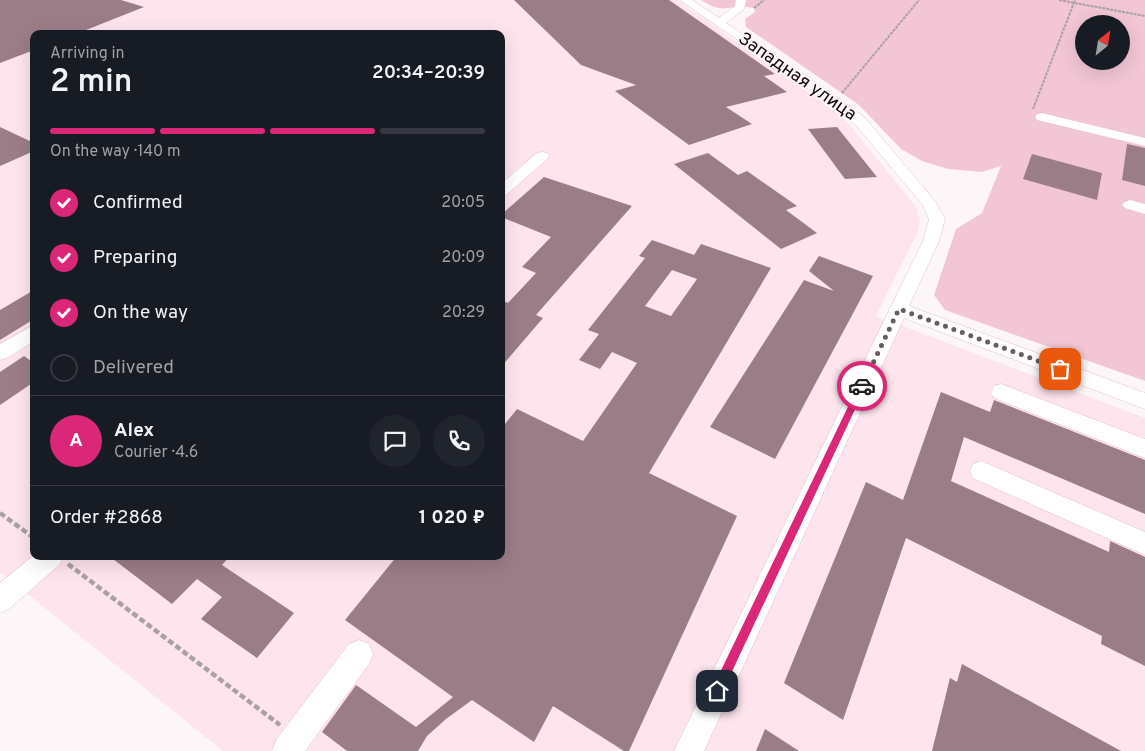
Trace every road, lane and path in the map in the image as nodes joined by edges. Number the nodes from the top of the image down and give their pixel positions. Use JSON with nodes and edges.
{"nodes":[{"id":1,"x":741,"y":0,"type":"edge"},
{"id":2,"x":764,"y":0,"type":"edge"},
{"id":3,"x":919,"y":0,"type":"edge"},
{"id":4,"x":1059,"y":0,"type":"edge"},
{"id":5,"x":1075,"y":1,"type":"edge"},
{"id":6,"x":688,"y":2,"type":"edge"},
{"id":7,"x":754,"y":8,"type":"dead end"},
{"id":8,"x":1145,"y":16,"type":"edge"},
{"id":9,"x":719,"y":23,"type":"junction"},
{"id":10,"x":840,"y":96,"type":"dead end"},
{"id":11,"x":1038,"y":113,"type":"joint"},
{"id":12,"x":1145,"y":142,"type":"edge"},
{"id":13,"x":542,"y":156,"type":"dead end"},
{"id":14,"x":505,"y":188,"type":"edge"},
{"id":15,"x":899,"y":309,"type":"junction"},
{"id":16,"x":30,"y":334,"type":"edge"},
{"id":17,"x":0,"y":353,"type":"edge"},
{"id":18,"x":1001,"y":392,"type":"dead end"},
{"id":19,"x":1145,"y":401,"type":"edge"},
{"id":20,"x":1145,"y":449,"type":"edge"},
{"id":21,"x":981,"y":471,"type":"dead end"},
{"id":22,"x":0,"y":513,"type":"edge"},
{"id":23,"x":30,"y":535,"type":"edge"},
{"id":24,"x":1145,"y":544,"type":"edge"},
{"id":25,"x":57,"y":560,"type":"edge"},
{"id":26,"x":59,"y":560,"type":"edge"},
{"id":27,"x":0,"y":600,"type":"edge"},
{"id":28,"x":359,"y":654,"type":"dead end"},
{"id":29,"x":292,"y":744,"type":"edge"},
{"id":30,"x":689,"y":751,"type":"edge"}],
"edges":[{"from":1,"to":9,"type":"street"},
{"from":2,"to":7,"type":"path"},
{"from":3,"to":10,"type":"path"},
{"from":4,"to":5,"type":"path"},
{"from":5,"to":8,"type":"path"},
{"from":5,"to":11,"type":"path"},
{"from":6,"to":9,"type":"street","name":"Западная улица"},
{"from":9,"to":15,"type":"street","name":"Западная улица"},
{"from":11,"to":12,"type":"street"},
{"from":13,"to":14,"type":"street"},
{"from":15,"to":19,"type":"street"},
{"from":15,"to":30,"type":"street","name":"Западная улица"},
{"from":16,"to":17,"type":"street"},
{"from":18,"to":20,"type":"street"},
{"from":21,"to":24,"type":"street"},
{"from":22,"to":23,"type":"path"},
{"from":25,"to":27,"type":"street"},
{"from":26,"to":29,"type":"path"},
{"from":28,"to":29,"type":"street"}]}
